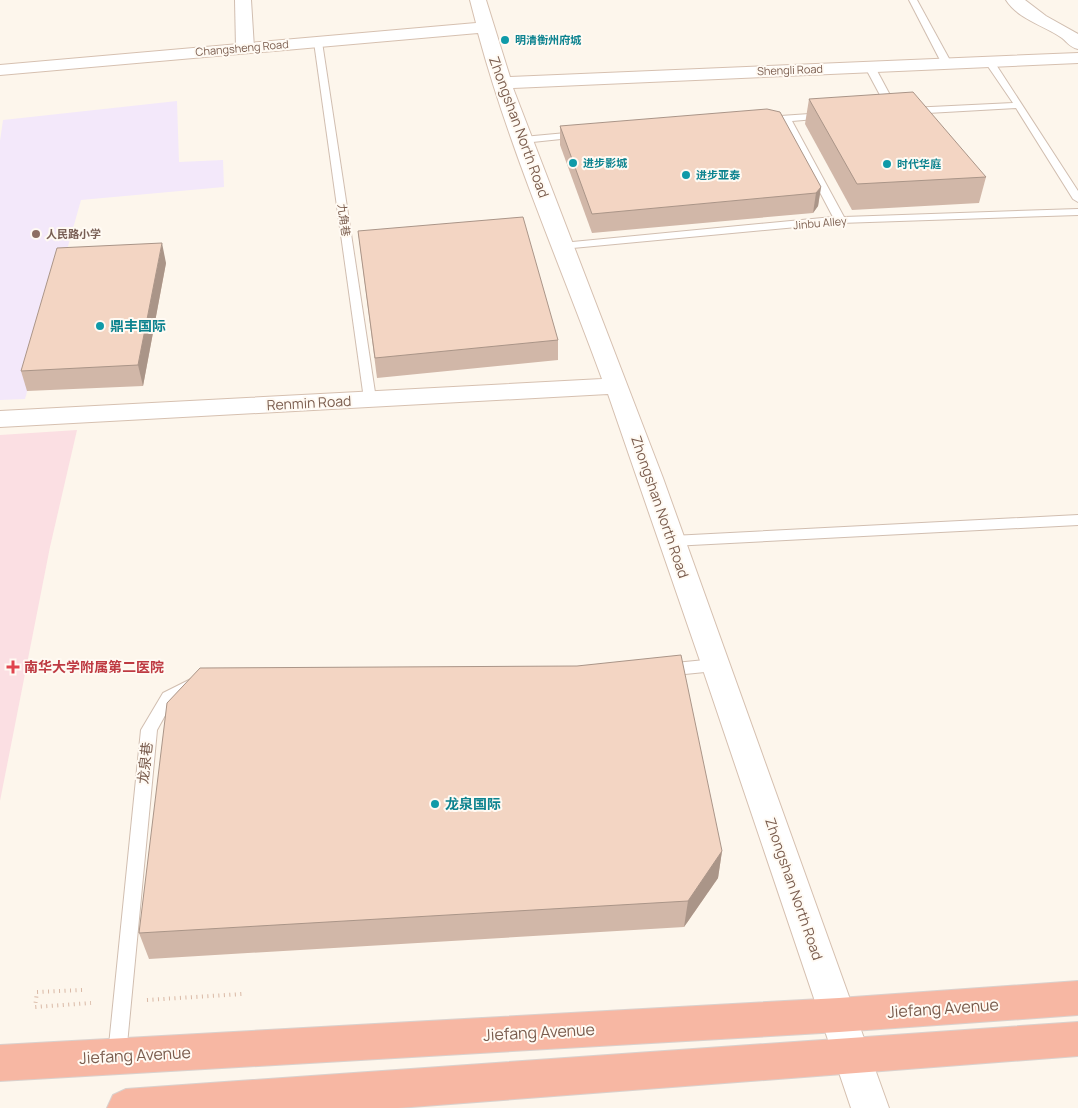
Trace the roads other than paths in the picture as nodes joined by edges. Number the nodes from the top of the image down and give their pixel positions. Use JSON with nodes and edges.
{"nodes":[{"id":1,"x":243,"y":0,"type":"edge"},
{"id":2,"x":478,"y":0,"type":"edge"},
{"id":3,"x":913,"y":0,"type":"edge"},
{"id":4,"x":1014,"y":0,"type":"edge"},
{"id":5,"x":485,"y":27,"type":"junction"},
{"id":6,"x":318,"y":42,"type":"junction"},
{"id":7,"x":1078,"y":44,"type":"edge"},
{"id":8,"x":245,"y":48,"type":"junction"},
{"id":9,"x":1078,"y":58,"type":"edge"},
{"id":10,"x":990,"y":62,"type":"junction"},
{"id":11,"x":946,"y":64,"type":"junction"},
{"id":12,"x":870,"y":67,"type":"junction"},
{"id":13,"x":0,"y":70,"type":"edge"},
{"id":14,"x":502,"y":83,"type":"junction"},
{"id":15,"x":1019,"y":105,"type":"junction"},
{"id":16,"x":835,"y":115,"type":"edge"},
{"id":17,"x":786,"y":118,"type":"junction"},
{"id":18,"x":757,"y":120,"type":"edge"},
{"id":19,"x":592,"y":134,"type":"edge"},
{"id":20,"x":523,"y":140,"type":"junction"},
{"id":21,"x":1078,"y":199,"type":"edge"},
{"id":22,"x":1078,"y":212,"type":"edge"},
{"id":23,"x":840,"y":220,"type":"junction"},
{"id":24,"x":562,"y":246,"type":"junction"},
{"id":25,"x":617,"y":386,"type":"junction"},
{"id":26,"x":370,"y":399,"type":"junction"},
{"id":27,"x":0,"y":419,"type":"edge"},
{"id":28,"x":1078,"y":520,"type":"edge"},
{"id":29,"x":672,"y":541,"type":"junction"},
{"id":30,"x":716,"y":665,"type":"junction"},
{"id":31,"x":650,"y":671,"type":"edge"},
{"id":32,"x":207,"y":677,"type":"edge"},
{"id":33,"x":1078,"y":998,"type":"edge"},
{"id":34,"x":839,"y":1014,"type":"junction"},
{"id":35,"x":1078,"y":1039,"type":"edge"},
{"id":36,"x":117,"y":1056,"type":"junction"},
{"id":37,"x":852,"y":1056,"type":"junction"},
{"id":38,"x":0,"y":1063,"type":"edge"},
{"id":39,"x":126,"y":1108,"type":"edge"},
{"id":40,"x":870,"y":1108,"type":"edge"}],
"edges":[{"from":1,"to":8,"type":"street"},
{"from":2,"to":5,"type":"street","name":"Zhongshan North Road"},
{"from":3,"to":11,"type":"lane"},
{"from":4,"to":7,"type":"street"},
{"from":5,"to":6,"type":"street","name":"Changsheng Road"},
{"from":5,"to":14,"type":"street","name":"Zhongshan North Road"},
{"from":6,"to":8,"type":"street","name":"Changsheng Road"},
{"from":6,"to":26,"type":"lane","name":"九角巷"},
{"from":8,"to":13,"type":"street","name":"Changsheng Road"},
{"from":9,"to":10,"type":"street","name":"Shengli Road"},
{"from":10,"to":11,"type":"street","name":"Shengli Road"},
{"from":10,"to":15,"type":"lane"},
{"from":11,"to":12,"type":"street","name":"Shengli Road"},
{"from":12,"to":14,"type":"street","name":"Shengli Road"},
{"from":12,"to":15,"type":"lane"},
{"from":14,"to":20,"type":"street","name":"Zhongshan North Road"},
{"from":15,"to":21,"type":"lane"},
{"from":16,"to":17,"type":"lane"},
{"from":17,"to":18,"type":"lane"},
{"from":17,"to":23,"type":"lane"},
{"from":19,"to":20,"type":"lane"},
{"from":20,"to":24,"type":"street","name":"Zhongshan North Road"},
{"from":22,"to":23,"type":"lane","name":"Jinbu Alley"},
{"from":23,"to":24,"type":"lane","name":"Jinbu Alley"},
{"from":24,"to":25,"type":"street","name":"Zhongshan North Road"},
{"from":25,"to":26,"type":"street","name":"Renmin Road"},
{"from":25,"to":29,"type":"street","name":"Zhongshan North Road"},
{"from":26,"to":27,"type":"street","name":"Renmin Road"},
{"from":28,"to":29,"type":"lane"},
{"from":29,"to":30,"type":"street","name":"Zhongshan North Road"},
{"from":30,"to":31,"type":"lane"},
{"from":30,"to":34,"type":"street","name":"Zhongshan North Road"},
{"from":32,"to":36,"type":"lane","name":"龙泉巷"},
{"from":33,"to":34,"type":"highway","name":"Jiefang Avenue"},
{"from":34,"to":36,"type":"highway","name":"Jiefang Avenue"},
{"from":34,"to":37,"type":"street","name":"Zhongshan North Road"},
{"from":35,"to":37,"type":"highway"},
{"from":36,"to":38,"type":"highway","name":"Jiefang Avenue"},
{"from":37,"to":39,"type":"highway"},
{"from":37,"to":40,"type":"street","name":"Zhongshan North Road"}]}
